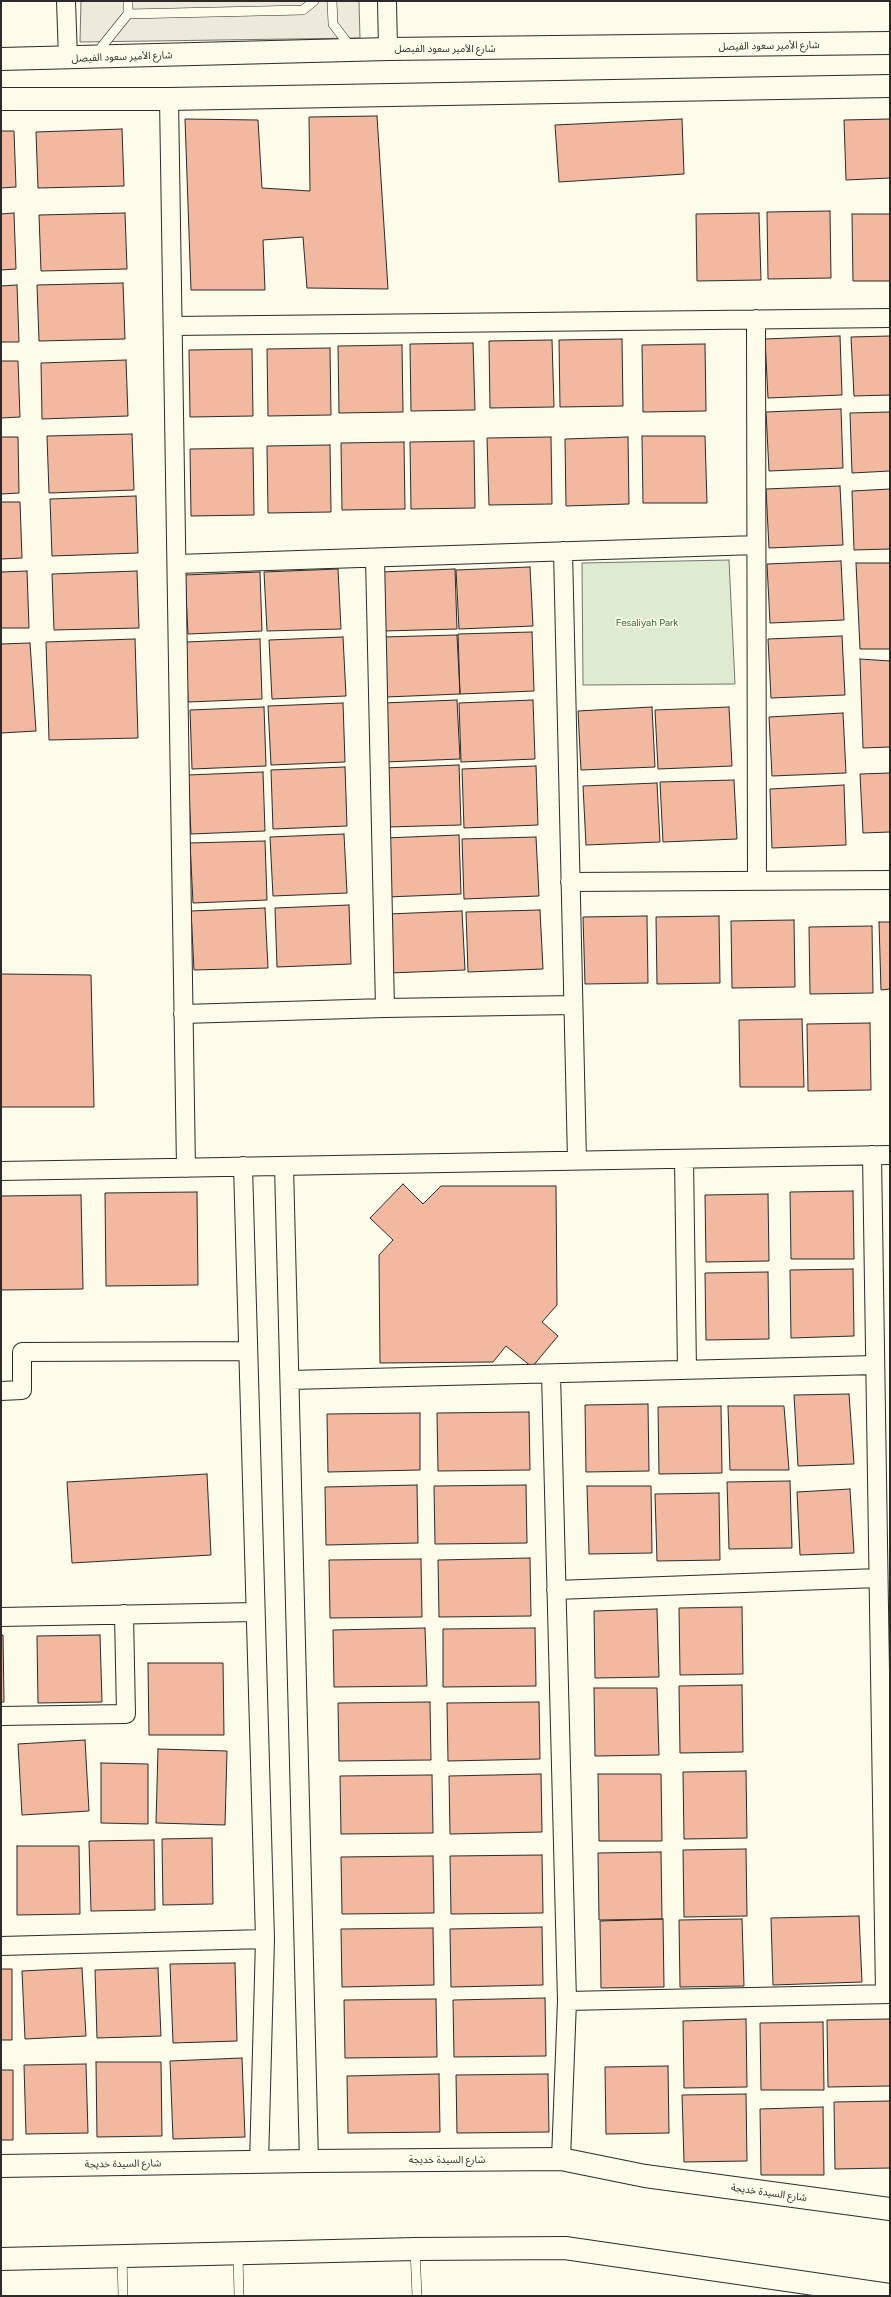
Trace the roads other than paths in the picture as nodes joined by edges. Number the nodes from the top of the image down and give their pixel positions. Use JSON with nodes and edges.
{"nodes":[{"id":1,"x":66,"y":1,"type":"edge"},
{"id":2,"x":128,"y":1,"type":"edge"},
{"id":3,"x":314,"y":1,"type":"edge"},
{"id":4,"x":332,"y":1,"type":"edge"},
{"id":5,"x":387,"y":1,"type":"edge"},
{"id":6,"x":128,"y":14,"type":"junction"},
{"id":7,"x":890,"y":43,"type":"edge"},
{"id":8,"x":388,"y":49,"type":"junction"},
{"id":9,"x":353,"y":50,"type":"junction"},
{"id":10,"x":92,"y":57,"type":"junction"},
{"id":11,"x":68,"y":58,"type":"junction"},
{"id":12,"x":1,"y":59,"type":"edge"},
{"id":13,"x":890,"y":86,"type":"edge"},
{"id":14,"x":1,"y":99,"type":"edge"},
{"id":15,"x":169,"y":99,"type":"junction"},
{"id":16,"x":890,"y":318,"type":"edge"},
{"id":17,"x":756,"y":319,"type":"junction"},
{"id":18,"x":173,"y":326,"type":"junction"},
{"id":19,"x":756,"y":545,"type":"junction"},
{"id":20,"x":563,"y":551,"type":"junction"},
{"id":21,"x":375,"y":558,"type":"junction"},
{"id":22,"x":176,"y":564,"type":"junction"},
{"id":23,"x":890,"y":880,"type":"edge"},
{"id":24,"x":757,"y":881,"type":"junction"},
{"id":25,"x":570,"y":882,"type":"junction"},
{"id":26,"x":573,"y":1005,"type":"junction"},
{"id":27,"x":385,"y":1008,"type":"junction"},
{"id":28,"x":183,"y":1014,"type":"junction"},
{"id":29,"x":872,"y":1155,"type":"junction"},
{"id":30,"x":890,"y":1155,"type":"edge"},
{"id":31,"x":684,"y":1159,"type":"junction"},
{"id":32,"x":577,"y":1160,"type":"junction"},
{"id":33,"x":243,"y":1166,"type":"junction"},
{"id":34,"x":284,"y":1166,"type":"junction"},
{"id":35,"x":186,"y":1168,"type":"junction"},
{"id":36,"x":1,"y":1171,"type":"edge"},
{"id":37,"x":248,"y":1351,"type":"junction"},
{"id":38,"x":875,"y":1366,"type":"junction"},
{"id":39,"x":687,"y":1370,"type":"junction"},
{"id":40,"x":551,"y":1374,"type":"junction"},
{"id":41,"x":290,"y":1380,"type":"junction"},
{"id":42,"x":1,"y":1391,"type":"edge"},
{"id":43,"x":878,"y":1578,"type":"junction"},
{"id":44,"x":556,"y":1590,"type":"junction"},
{"id":45,"x":255,"y":1612,"type":"junction"},
{"id":46,"x":124,"y":1614,"type":"junction"},
{"id":47,"x":1,"y":1617,"type":"edge"},
{"id":48,"x":1,"y":1716,"type":"edge"},
{"id":49,"x":265,"y":1939,"type":"junction"},
{"id":50,"x":1,"y":1946,"type":"edge"},
{"id":51,"x":888,"y":1994,"type":"edge"},
{"id":52,"x":567,"y":2001,"type":"junction"},
{"id":53,"x":561,"y":2159,"type":"junction"},
{"id":54,"x":308,"y":2161,"type":"junction"},
{"id":55,"x":259,"y":2163,"type":"junction"},
{"id":56,"x":1,"y":2166,"type":"edge"},
{"id":57,"x":890,"y":2209,"type":"edge"},
{"id":58,"x":415,"y":2249,"type":"junction"},
{"id":59,"x":238,"y":2254,"type":"junction"},
{"id":60,"x":122,"y":2257,"type":"junction"},
{"id":61,"x":1,"y":2259,"type":"edge"},
{"id":62,"x":123,"y":2296,"type":"edge"},
{"id":63,"x":240,"y":2296,"type":"edge"},
{"id":64,"x":417,"y":2296,"type":"edge"},
{"id":65,"x":890,"y":2296,"type":"edge"}],
"edges":[{"from":1,"to":11,"type":"street"},
{"from":2,"to":6,"type":"lane"},
{"from":3,"to":6,"type":"lane"},
{"from":4,"to":9,"type":"lane"},
{"from":5,"to":8,"type":"street"},
{"from":6,"to":10,"type":"lane"},
{"from":7,"to":8,"type":"street","name":"شارع الأمير سعود الفيصل"},
{"from":8,"to":9,"type":"street","name":"شارع الأمير سعود الفيصل"},
{"from":9,"to":10,"type":"street","name":"شارع الأمير سعود الفيصل"},
{"from":10,"to":11,"type":"street","name":"شارع الأمير سعود الفيصل"},
{"from":11,"to":12,"type":"street","name":"شارع الأمير سعود الفيصل"},
{"from":13,"to":15,"type":"street"},
{"from":14,"to":15,"type":"street"},
{"from":15,"to":18,"type":"street"},
{"from":16,"to":17,"type":"street"},
{"from":17,"to":18,"type":"street"},
{"from":17,"to":19,"type":"street"},
{"from":18,"to":22,"type":"street"},
{"from":19,"to":20,"type":"street"},
{"from":19,"to":24,"type":"street"},
{"from":20,"to":21,"type":"street"},
{"from":20,"to":25,"type":"street"},
{"from":21,"to":22,"type":"street"},
{"from":21,"to":27,"type":"street"},
{"from":22,"to":28,"type":"street"},
{"from":23,"to":24,"type":"street"},
{"from":24,"to":25,"type":"street"},
{"from":25,"to":26,"type":"street"},
{"from":26,"to":27,"type":"street"},
{"from":26,"to":32,"type":"street"},
{"from":27,"to":28,"type":"street"},
{"from":28,"to":35,"type":"street"},
{"from":29,"to":30,"type":"street"},
{"from":29,"to":31,"type":"street"},
{"from":29,"to":38,"type":"street"},
{"from":31,"to":32,"type":"street"},
{"from":31,"to":39,"type":"street"},
{"from":32,"to":34,"type":"street"},
{"from":33,"to":34,"type":"street"},
{"from":33,"to":35,"type":"street"},
{"from":33,"to":37,"type":"street"},
{"from":34,"to":41,"type":"street"},
{"from":35,"to":36,"type":"street"},
{"from":37,"to":42,"type":"street"},
{"from":37,"to":45,"type":"street"},
{"from":38,"to":39,"type":"street"},
{"from":38,"to":43,"type":"street"},
{"from":39,"to":40,"type":"street"},
{"from":40,"to":41,"type":"street"},
{"from":40,"to":44,"type":"street"},
{"from":41,"to":54,"type":"street"},
{"from":43,"to":44,"type":"street"},
{"from":43,"to":51,"type":"street"},
{"from":44,"to":52,"type":"street"},
{"from":45,"to":46,"type":"street"},
{"from":45,"to":49,"type":"street"},
{"from":46,"to":47,"type":"street"},
{"from":46,"to":48,"type":"street"},
{"from":49,"to":50,"type":"street"},
{"from":49,"to":55,"type":"street"},
{"from":51,"to":52,"type":"street"},
{"from":52,"to":53,"type":"street"},
{"from":53,"to":54,"type":"street","name":"شارع السيدة خديجة"},
{"from":53,"to":57,"type":"street","name":"شارع السيدة خديجة"},
{"from":54,"to":55,"type":"street","name":"شارع السيدة خديجة"},
{"from":55,"to":56,"type":"street","name":"شارع السيدة خديجة"},
{"from":58,"to":59,"type":"street"},
{"from":58,"to":64,"type":"lane"},
{"from":58,"to":65,"type":"street"},
{"from":59,"to":60,"type":"street"},
{"from":59,"to":63,"type":"lane"},
{"from":60,"to":61,"type":"street"},
{"from":60,"to":62,"type":"lane"}]}
